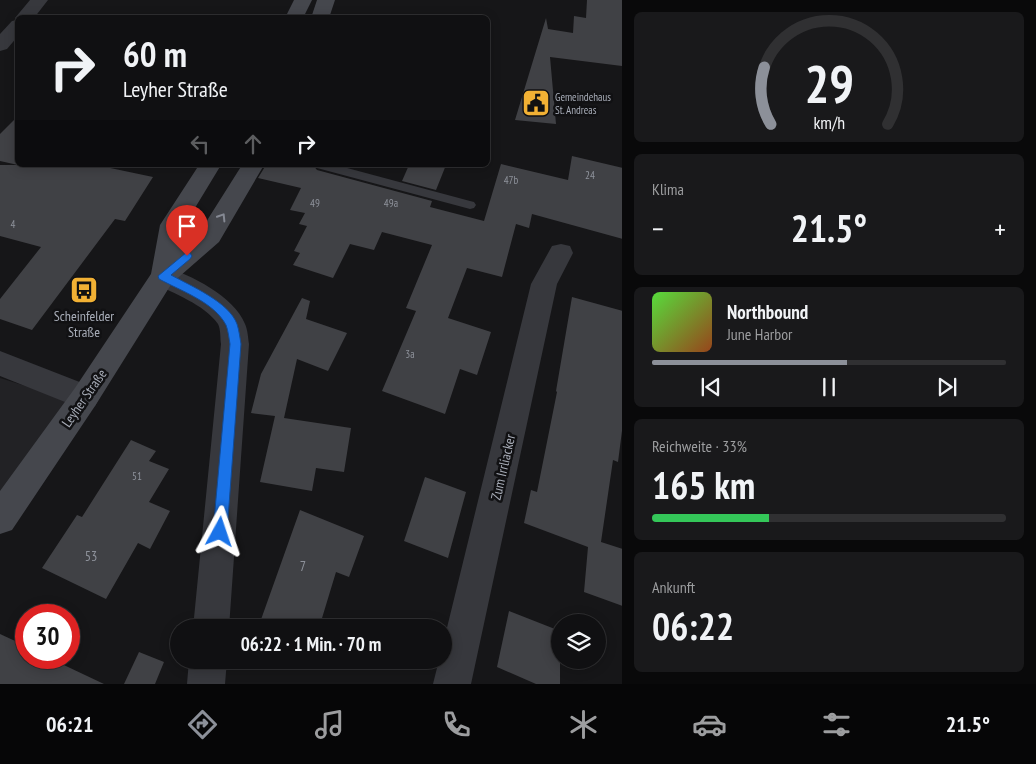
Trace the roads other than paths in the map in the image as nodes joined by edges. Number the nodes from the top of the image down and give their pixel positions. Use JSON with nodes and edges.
{"nodes":[{"id":1,"x":40,"y":0,"type":"edge"},
{"id":2,"x":303,"y":0,"type":"edge"},
{"id":3,"x":326,"y":0,"type":"edge"},
{"id":4,"x":27,"y":15,"type":"edge"},
{"id":5,"x":296,"y":15,"type":"edge"},
{"id":6,"x":321,"y":15,"type":"edge"},
{"id":7,"x":15,"y":28,"type":"edge"},
{"id":8,"x":0,"y":45,"type":"edge"},
{"id":9,"x":209,"y":167,"type":"edge"},
{"id":10,"x":252,"y":167,"type":"edge"},
{"id":11,"x":328,"y":167,"type":"edge"},
{"id":12,"x":470,"y":205,"type":"dead end"},
{"id":13,"x":561,"y":252,"type":"dead end"},
{"id":14,"x":163,"y":276,"type":"junction"},
{"id":15,"x":0,"y":363,"type":"edge"},
{"id":16,"x":85,"y":397,"type":"junction"},
{"id":17,"x":0,"y":518,"type":"edge"},
{"id":18,"x":212,"y":619,"type":"edge"},
{"id":19,"x":207,"y":669,"type":"edge"},
{"id":20,"x":206,"y":684,"type":"edge"},
{"id":21,"x":452,"y":684,"type":"edge"}],
"edges":[{"from":1,"to":4,"type":"street"},
{"from":2,"to":5,"type":"main road"},
{"from":3,"to":6,"type":"main road"},
{"from":7,"to":8,"type":"street"},
{"from":9,"to":14,"type":"main road","name":"Leyher Straße"},
{"from":14,"to":10,"type":"main road","name":"Leyher Straße","one_way":true},
{"from":11,"to":12,"type":"lane"},
{"from":13,"to":21,"type":"street","name":"Zum Irrliacker"},
{"from":14,"to":16,"type":"main road","name":"Leyher Straße"},
{"from":14,"to":18,"type":"street"},
{"from":15,"to":16,"type":"street"},
{"from":16,"to":17,"type":"main road","name":"Leyher Straße"},
{"from":19,"to":20,"type":"street"}]}
